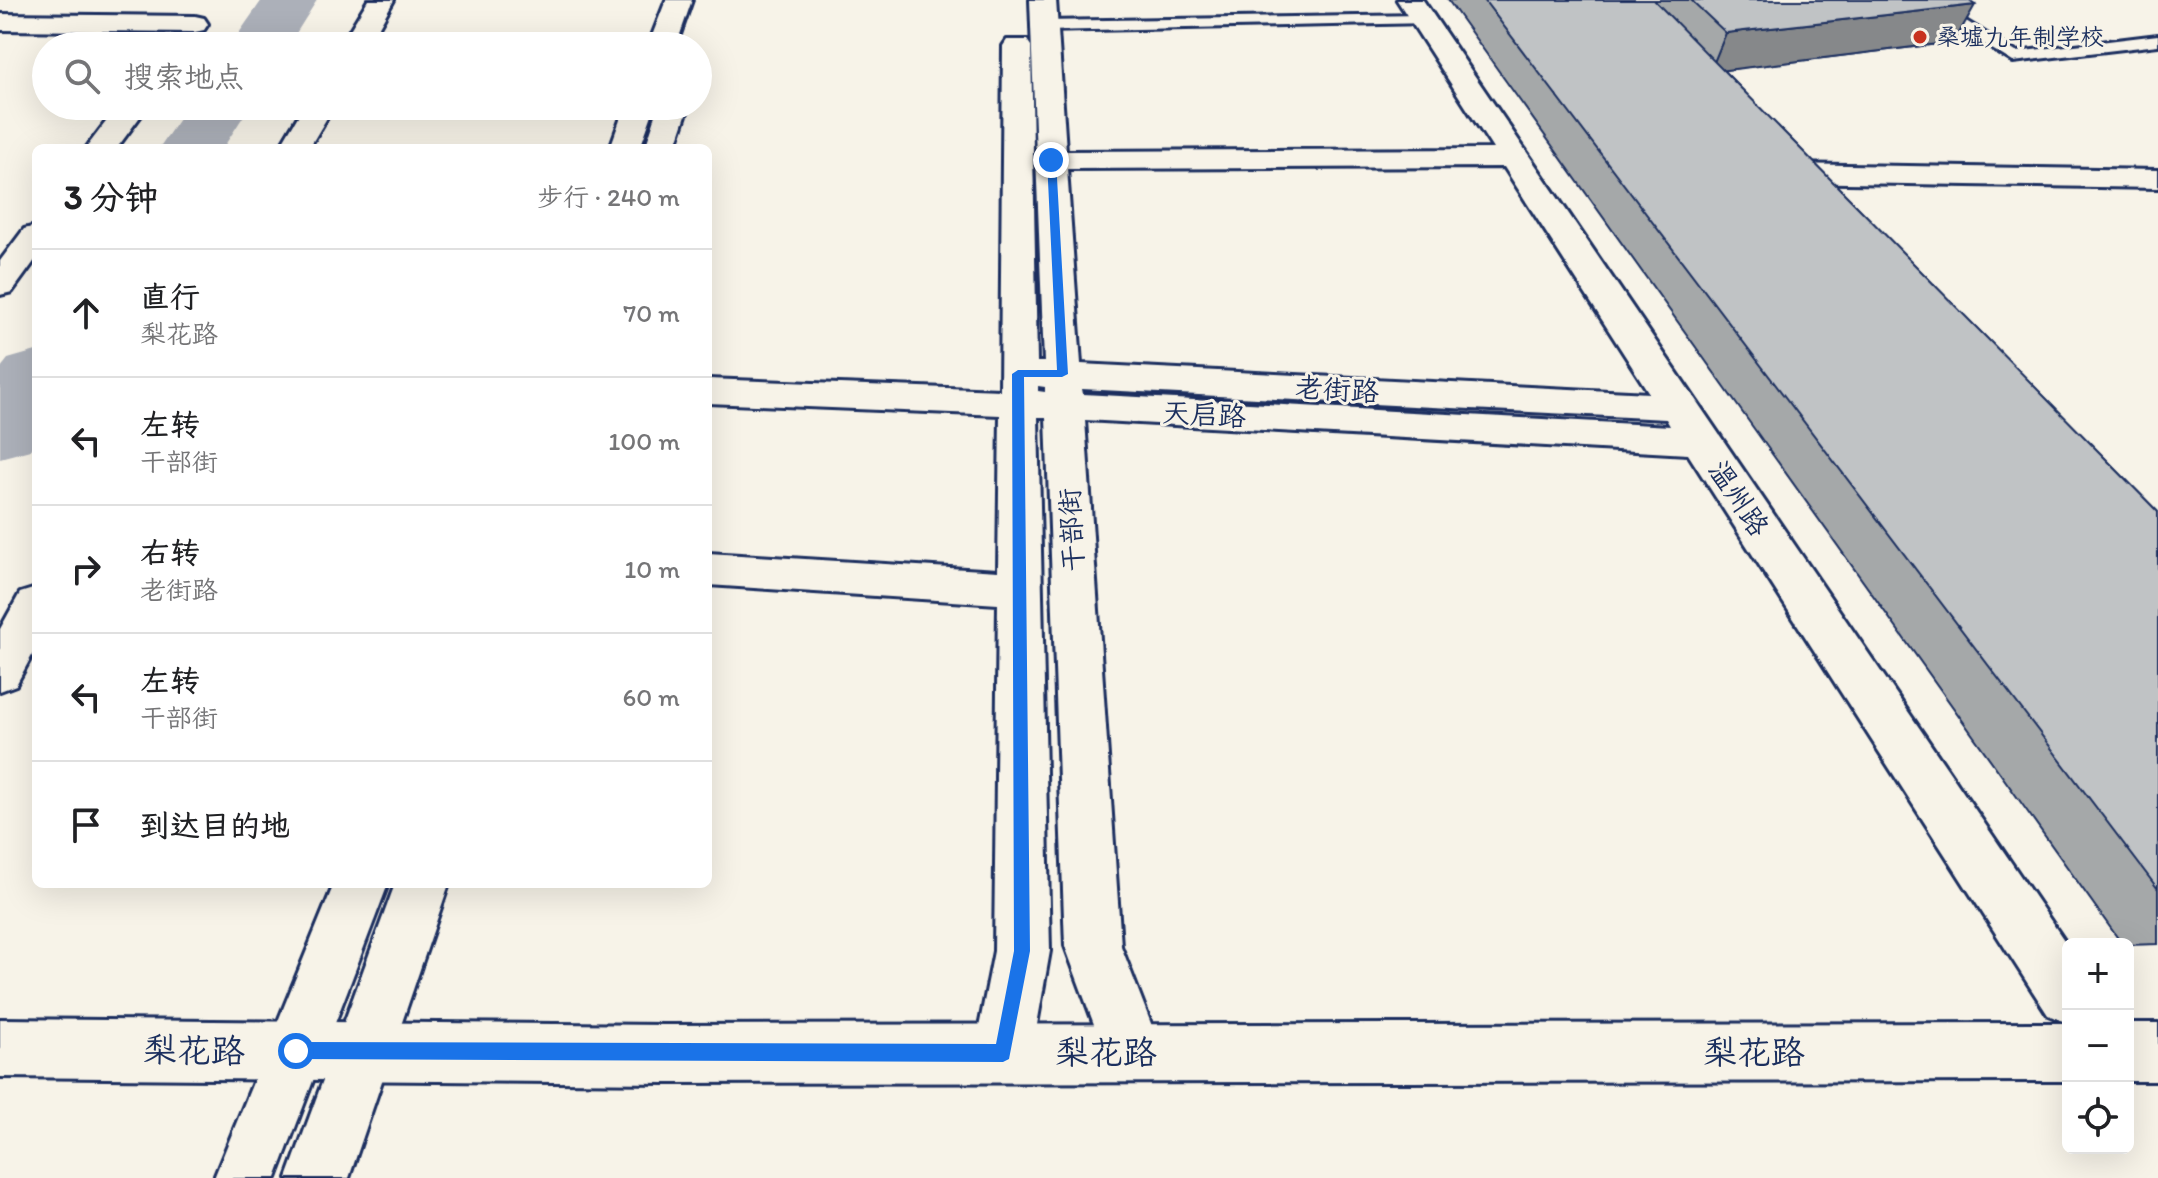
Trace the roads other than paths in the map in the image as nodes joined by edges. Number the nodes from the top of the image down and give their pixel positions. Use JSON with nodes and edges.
{"nodes":[{"id":1,"x":214,"y":0,"type":"edge"},
{"id":2,"x":381,"y":0,"type":"edge"},
{"id":3,"x":679,"y":0,"type":"edge"},
{"id":4,"x":1921,"y":0,"type":"edge"},
{"id":5,"x":1034,"y":9,"type":"edge"},
{"id":6,"x":1416,"y":10,"type":"edge"},
{"id":7,"x":0,"y":22,"type":"edge"},
{"id":8,"x":195,"y":24,"type":"junction"},
{"id":9,"x":189,"y":32,"type":"edge"},
{"id":10,"x":362,"y":32,"type":"edge"},
{"id":11,"x":667,"y":32,"type":"edge"},
{"id":12,"x":2158,"y":40,"type":"edge"},
{"id":13,"x":122,"y":120,"type":"edge"},
{"id":14,"x":311,"y":120,"type":"edge"},
{"id":15,"x":635,"y":120,"type":"edge"},
{"id":16,"x":669,"y":120,"type":"edge"},
{"id":17,"x":104,"y":144,"type":"edge"},
{"id":18,"x":296,"y":144,"type":"edge"},
{"id":19,"x":626,"y":144,"type":"edge"},
{"id":20,"x":661,"y":144,"type":"edge"},
{"id":21,"x":1514,"y":158,"type":"junction"},
{"id":22,"x":1051,"y":160,"type":"junction"},
{"id":23,"x":2158,"y":179,"type":"edge"},
{"id":24,"x":1820,"y":207,"type":"edge"},
{"id":25,"x":32,"y":241,"type":"edge"},
{"id":26,"x":0,"y":285,"type":"edge"},
{"id":27,"x":712,"y":362,"type":"edge"},
{"id":28,"x":1018,"y":388,"type":"junction"},
{"id":29,"x":1063,"y":390,"type":"junction"},
{"id":30,"x":712,"y":391,"type":"edge"},
{"id":31,"x":1679,"y":407,"type":"junction"},
{"id":32,"x":1701,"y":441,"type":"junction"},
{"id":33,"x":712,"y":569,"type":"edge"},
{"id":34,"x":1019,"y":589,"type":"junction"},
{"id":35,"x":32,"y":612,"type":"edge"},
{"id":36,"x":0,"y":672,"type":"edge"},
{"id":37,"x":359,"y":888,"type":"edge"},
{"id":38,"x":421,"y":888,"type":"edge"},
{"id":39,"x":2062,"y":986,"type":"edge"},
{"id":40,"x":0,"y":1048,"type":"edge"},
{"id":41,"x":296,"y":1051,"type":"junction"},
{"id":42,"x":363,"y":1052,"type":"junction"},
{"id":43,"x":1133,"y":1052,"type":"junction"},
{"id":44,"x":2062,"y":1052,"type":"edge"},
{"id":45,"x":2134,"y":1052,"type":"edge"},
{"id":46,"x":2158,"y":1052,"type":"edge"},
{"id":47,"x":1003,"y":1053,"type":"junction"},
{"id":48,"x":245,"y":1178,"type":"edge"},
{"id":49,"x":318,"y":1178,"type":"edge"}],
"edges":[{"from":1,"to":8,"type":"street"},
{"from":2,"to":10,"type":"street"},
{"from":3,"to":11,"type":"street"},
{"from":4,"to":12,"type":"lane"},
{"from":5,"to":6,"type":"lane"},
{"from":5,"to":22,"type":"street","name":"干部街"},
{"from":5,"to":28,"type":"street","name":"干部街"},
{"from":6,"to":21,"type":"street","name":"温州路"},
{"from":7,"to":8,"type":"street"},
{"from":8,"to":9,"type":"street"},
{"from":13,"to":17,"type":"street"},
{"from":14,"to":18,"type":"street"},
{"from":15,"to":19,"type":"street"},
{"from":16,"to":20,"type":"street"},
{"from":21,"to":22,"type":"street"},
{"from":21,"to":31,"type":"street","name":"温州路"},
{"from":22,"to":29,"type":"street","name":"干部街"},
{"from":23,"to":24,"type":"street"},
{"from":25,"to":26,"type":"street"},
{"from":27,"to":28,"type":"street"},
{"from":28,"to":29,"type":"street","name":"天启路"},
{"from":28,"to":30,"type":"street","name":"天启路"},
{"from":28,"to":34,"type":"street","name":"干部街"},
{"from":29,"to":31,"type":"street","name":"老街路"},
{"from":29,"to":32,"type":"street","name":"天启路"},
{"from":29,"to":43,"type":"street","name":"干部街"},
{"from":31,"to":32,"type":"street","name":"温州路"},
{"from":32,"to":39,"type":"street","name":"温州路"},
{"from":33,"to":34,"type":"street"},
{"from":34,"to":47,"type":"street","name":"干部街"},
{"from":35,"to":36,"type":"street"},
{"from":37,"to":41,"type":"street"},
{"from":38,"to":42,"type":"street"},
{"from":40,"to":41,"type":"street","name":"梨花路"},
{"from":41,"to":42,"type":"street","name":"梨花路"},
{"from":41,"to":48,"type":"street"},
{"from":42,"to":47,"type":"street","name":"梨花路"},
{"from":42,"to":49,"type":"street"},
{"from":43,"to":44,"type":"street","name":"梨花路"},
{"from":43,"to":47,"type":"street","name":"梨花路"},
{"from":45,"to":46,"type":"street"}]}
